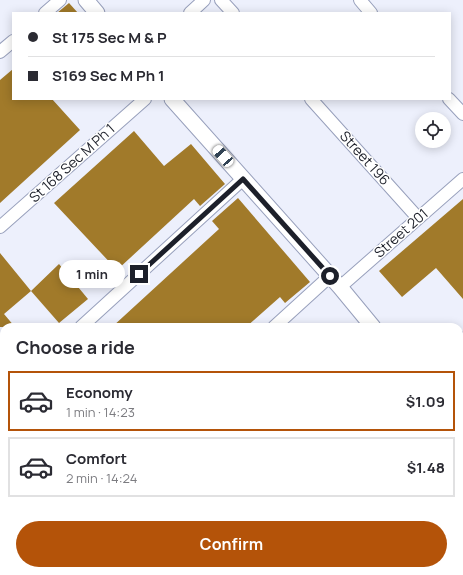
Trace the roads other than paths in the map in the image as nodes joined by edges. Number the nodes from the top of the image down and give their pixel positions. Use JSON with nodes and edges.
{"nodes":[{"id":1,"x":60,"y":0,"type":"edge"},
{"id":2,"x":86,"y":0,"type":"edge"},
{"id":3,"x":204,"y":0,"type":"edge"},
{"id":4,"x":221,"y":0,"type":"edge"},
{"id":5,"x":360,"y":0,"type":"edge"},
{"id":6,"x":46,"y":12,"type":"edge"},
{"id":7,"x":96,"y":12,"type":"edge"},
{"id":8,"x":191,"y":12,"type":"edge"},
{"id":9,"x":232,"y":12,"type":"edge"},
{"id":10,"x":370,"y":12,"type":"edge"},
{"id":11,"x":12,"y":42,"type":"edge"},
{"id":12,"x":0,"y":52,"type":"edge"},
{"id":13,"x":144,"y":100,"type":"edge"},
{"id":14,"x":173,"y":100,"type":"edge"},
{"id":15,"x":312,"y":100,"type":"edge"},
{"id":16,"x":450,"y":100,"type":"edge"},
{"id":17,"x":463,"y":114,"type":"edge"},
{"id":18,"x":243,"y":179,"type":"junction"},
{"id":19,"x":463,"y":179,"type":"edge"},
{"id":20,"x":418,"y":218,"type":"junction"},
{"id":21,"x":0,"y":227,"type":"edge"},
{"id":22,"x":335,"y":282,"type":"junction"},
{"id":23,"x":85,"y":323,"type":"edge"},
{"id":24,"x":279,"y":323,"type":"edge"},
{"id":25,"x":370,"y":323,"type":"edge"}],
"edges":[{"from":1,"to":6,"type":"street"},
{"from":2,"to":7,"type":"street"},
{"from":3,"to":8,"type":"street"},
{"from":4,"to":9,"type":"street"},
{"from":5,"to":10,"type":"street"},
{"from":11,"to":12,"type":"street"},
{"from":13,"to":21,"type":"street","name":"St 168 Sec M Ph 1"},
{"from":14,"to":18,"type":"street"},
{"from":15,"to":20,"type":"street","name":"Street 196"},
{"from":16,"to":17,"type":"street"},
{"from":18,"to":22,"type":"street"},
{"from":18,"to":23,"type":"street"},
{"from":19,"to":20,"type":"street","name":"Street 201"},
{"from":20,"to":22,"type":"street","name":"Street 201"},
{"from":22,"to":24,"type":"street","name":"Street 201"},
{"from":22,"to":25,"type":"street"}]}
